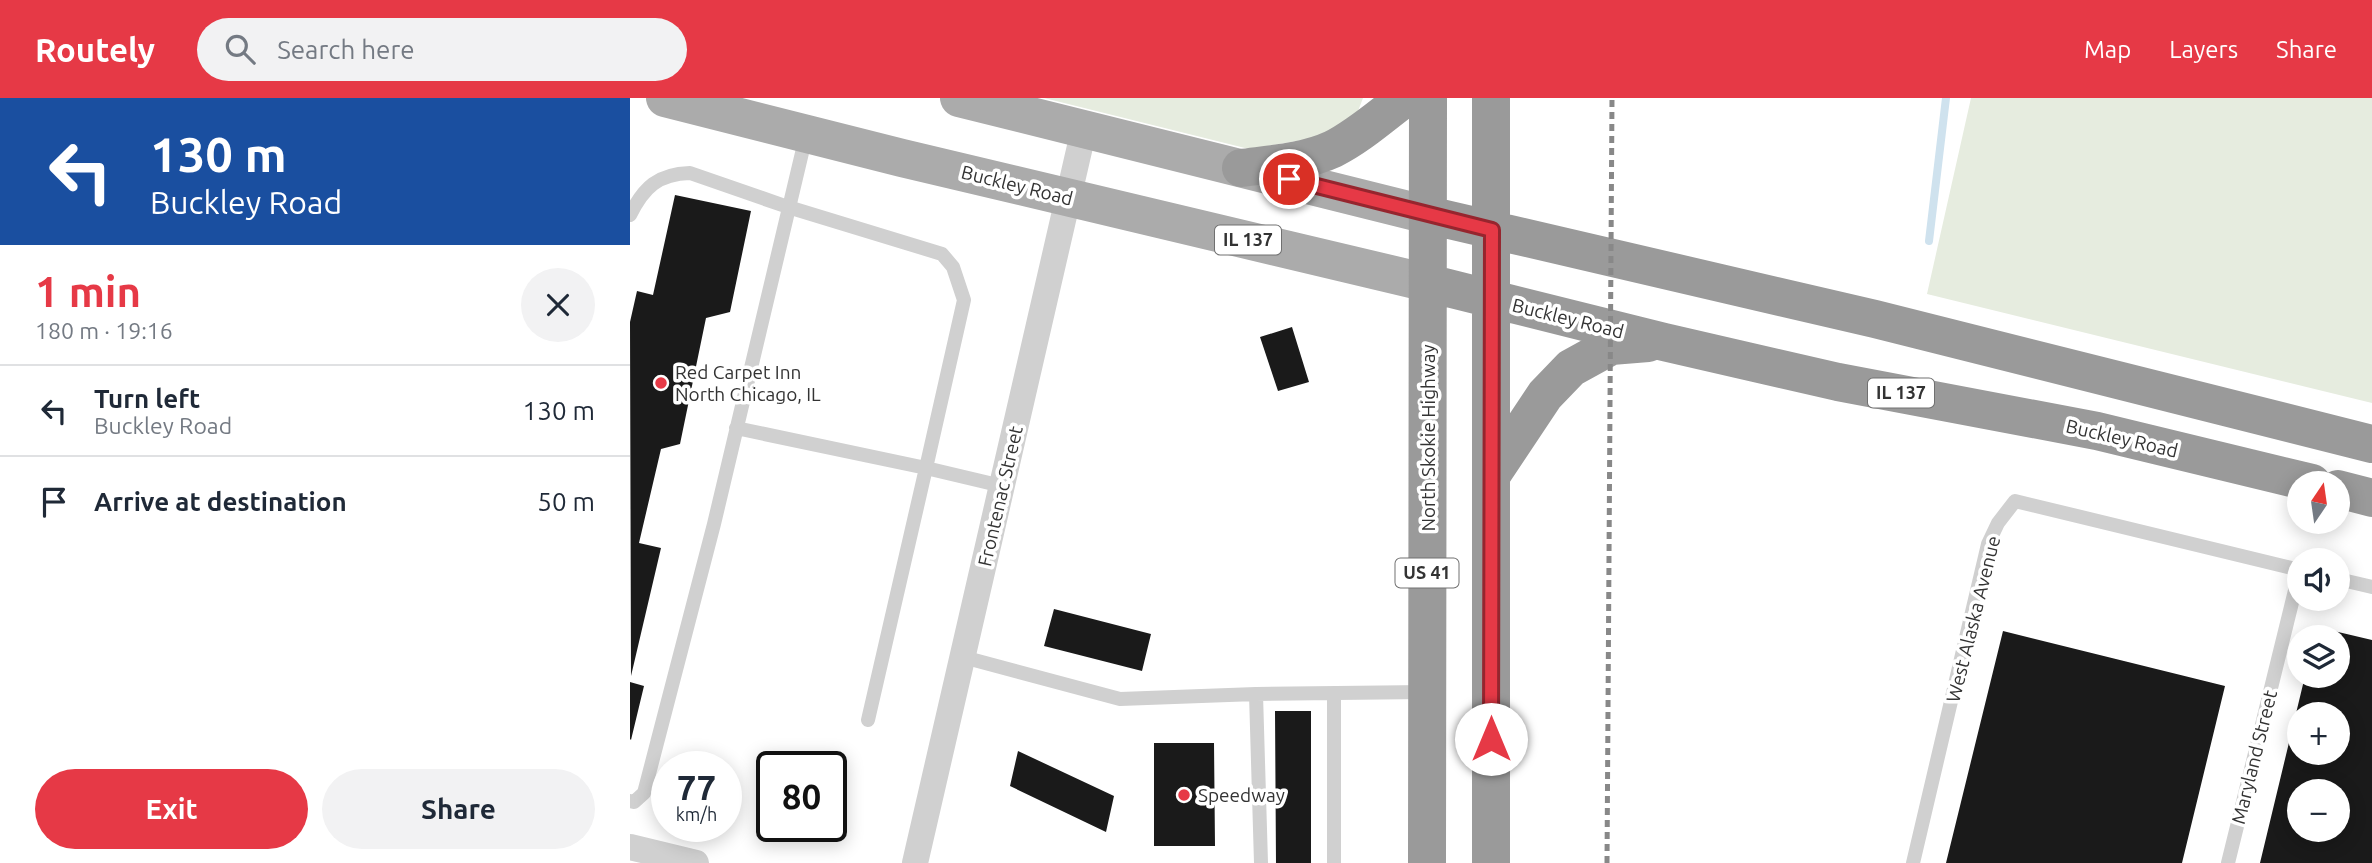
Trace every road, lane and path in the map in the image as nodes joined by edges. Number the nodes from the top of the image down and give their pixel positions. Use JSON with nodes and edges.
{"nodes":[{"id":1,"x":665,"y":98,"type":"edge"},
{"id":2,"x":959,"y":98,"type":"edge"},
{"id":3,"x":1405,"y":98,"type":"edge"},
{"id":4,"x":1427,"y":98,"type":"edge"},
{"id":5,"x":1491,"y":98,"type":"edge"},
{"id":6,"x":1084,"y":129,"type":"junction"},
{"id":7,"x":806,"y":134,"type":"junction"},
{"id":8,"x":1241,"y":168,"type":"junction"},
{"id":9,"x":1068,"y":198,"type":"junction"},
{"id":10,"x":788,"y":207,"type":"junction"},
{"id":11,"x":630,"y":215,"type":"edge"},
{"id":12,"x":1428,"y":215,"type":"junction"},
{"id":13,"x":1492,"y":230,"type":"junction"},
{"id":14,"x":1428,"y":283,"type":"junction"},
{"id":15,"x":1491,"y":299,"type":"junction"},
{"id":16,"x":1664,"y":342,"type":"junction"},
{"id":17,"x":736,"y":428,"type":"junction"},
{"id":18,"x":2372,"y":444,"type":"edge"},
{"id":19,"x":926,"y":468,"type":"junction"},
{"id":20,"x":1491,"y":476,"type":"junction"},
{"id":21,"x":2287,"y":477,"type":"edge"},
{"id":22,"x":1002,"y":486,"type":"junction"},
{"id":23,"x":2350,"y":492,"type":"edge"},
{"id":24,"x":2372,"y":498,"type":"edge"},
{"id":25,"x":2287,"y":567,"type":"edge"},
{"id":26,"x":2350,"y":582,"type":"edge"},
{"id":27,"x":2372,"y":587,"type":"edge"},
{"id":28,"x":2290,"y":611,"type":"edge"},
{"id":29,"x":963,"y":657,"type":"junction"},
{"id":30,"x":1427,"y":692,"type":"junction"},
{"id":31,"x":1334,"y":693,"type":"junction"},
{"id":32,"x":1256,"y":694,"type":"junction"},
{"id":33,"x":868,"y":720,"type":"dead end"},
{"id":34,"x":630,"y":802,"type":"edge"},
{"id":35,"x":630,"y":847,"type":"edge"},
{"id":36,"x":693,"y":863,"type":"edge"},
{"id":37,"x":915,"y":863,"type":"edge"},
{"id":38,"x":1261,"y":863,"type":"edge"},
{"id":39,"x":1334,"y":863,"type":"edge"},
{"id":40,"x":1427,"y":863,"type":"edge"},
{"id":41,"x":1491,"y":863,"type":"edge"},
{"id":42,"x":1913,"y":863,"type":"edge"},
{"id":43,"x":2228,"y":863,"type":"edge"}],
"edges":[{"from":1,"to":7,"type":"main road","name":"Buckley Road","number":"IL 137"},
{"from":2,"to":6,"type":"main road"},
{"from":3,"to":8,"type":"highway"},
{"from":4,"to":12,"type":"highway","name":"North Skokie Highway","number":"US 41"},
{"from":5,"to":13,"type":"highway"},
{"from":6,"to":8,"type":"main road"},
{"from":6,"to":9,"type":"street","name":"Frontenac Street"},
{"from":7,"to":9,"type":"main road","name":"Buckley Road","number":"IL 137"},
{"from":7,"to":10,"type":"lane"},
{"from":8,"to":12,"type":"main road"},
{"from":9,"to":14,"type":"main road","name":"Buckley Road","number":"IL 137"},
{"from":9,"to":22,"type":"street","name":"Frontenac Street"},
{"from":10,"to":11,"type":"lane"},
{"from":10,"to":17,"type":"lane"},
{"from":10,"to":19,"type":"lane"},
{"from":12,"to":13,"type":"highway"},
{"from":12,"to":14,"type":"highway","name":"North Skokie Highway","number":"US 41"},
{"from":13,"to":15,"type":"highway"},
{"from":13,"to":18,"type":"highway"},
{"from":14,"to":15,"type":"highway","name":"Buckley Road","number":"IL 137"},
{"from":14,"to":30,"type":"highway","name":"North Skokie Highway","number":"US 41"},
{"from":15,"to":16,"type":"highway","name":"Buckley Road","number":"IL 137"},
{"from":15,"to":20,"type":"highway"},
{"from":16,"to":20,"type":"highway"},
{"from":16,"to":21,"type":"highway","name":"Buckley Road","number":"IL 137"},
{"from":17,"to":19,"type":"lane"},
{"from":17,"to":34,"type":"lane"},
{"from":19,"to":22,"type":"lane"},
{"from":19,"to":33,"type":"lane"},
{"from":20,"to":41,"type":"highway"},
{"from":22,"to":29,"type":"street","name":"Frontenac Street"},
{"from":23,"to":24,"type":"highway"},
{"from":25,"to":42,"type":"lane","name":"West Alaska Avenue"},
{"from":26,"to":27,"type":"lane"},
{"from":28,"to":43,"type":"lane","name":"Maryland Street"},
{"from":29,"to":32,"type":"lane"},
{"from":29,"to":37,"type":"street","name":"Frontenac Street"},
{"from":30,"to":31,"type":"lane"},
{"from":30,"to":40,"type":"highway","name":"North Skokie Highway","number":"US 41"},
{"from":31,"to":32,"type":"lane"},
{"from":31,"to":39,"type":"lane"},
{"from":32,"to":38,"type":"lane"},
{"from":35,"to":36,"type":"street"}]}
